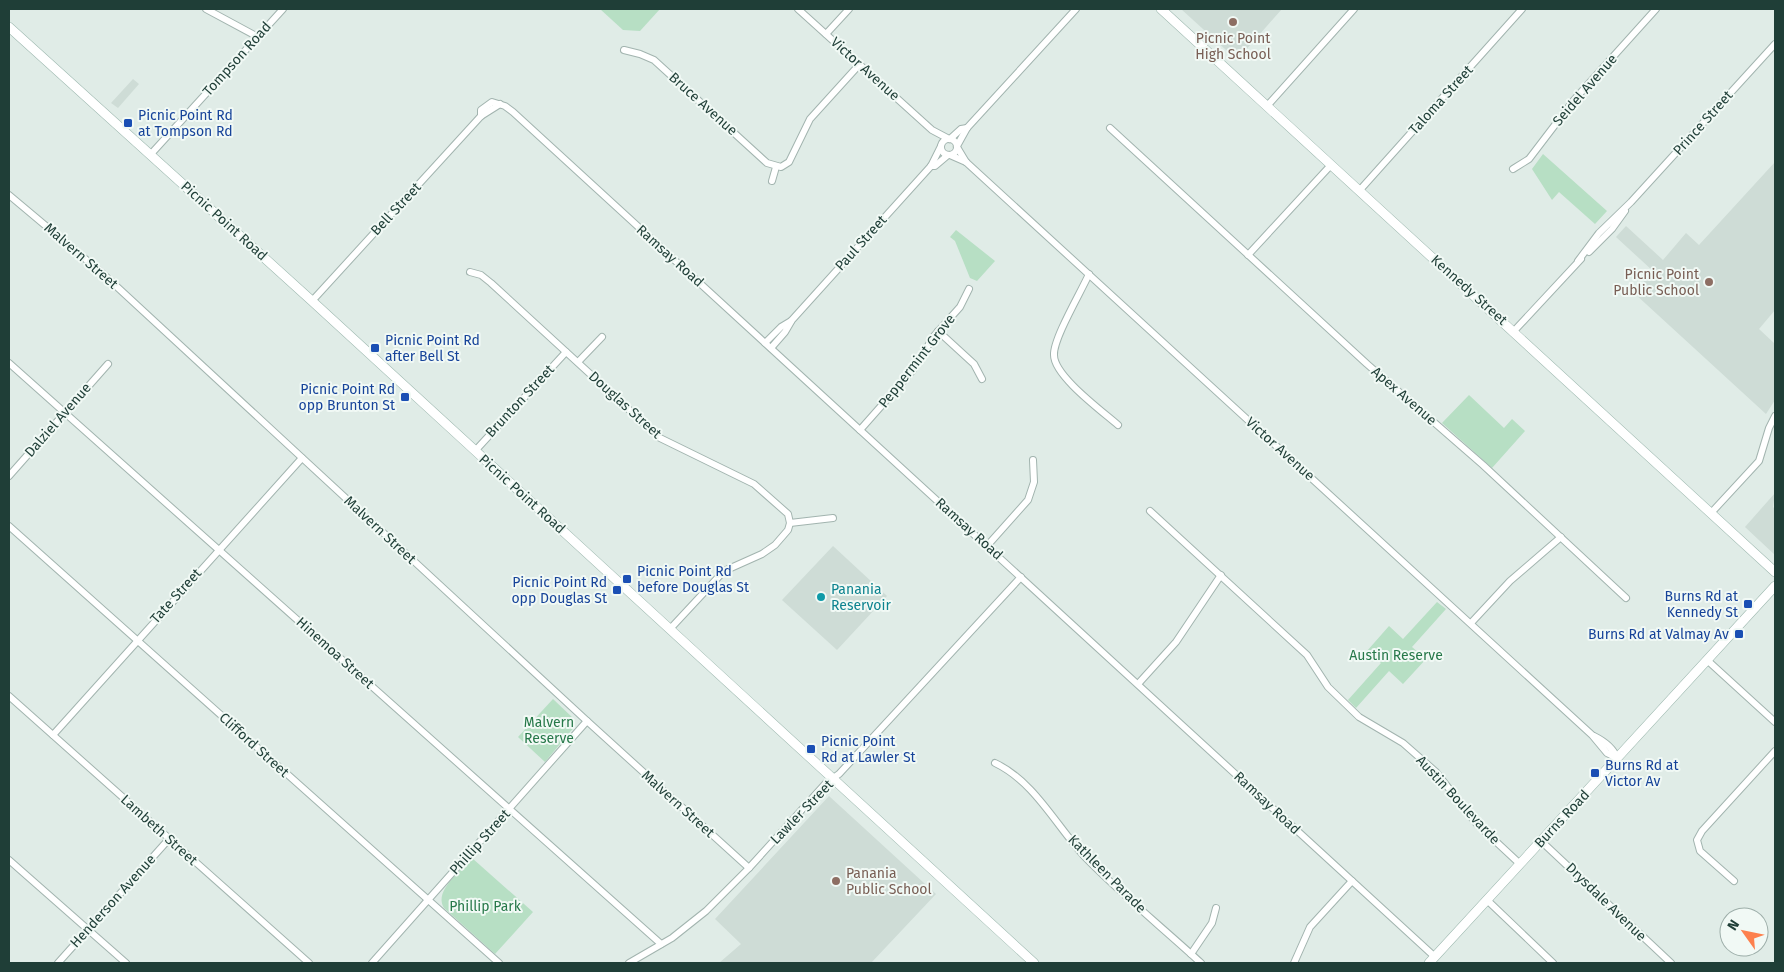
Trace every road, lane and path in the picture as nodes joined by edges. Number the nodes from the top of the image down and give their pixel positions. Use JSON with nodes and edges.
{"nodes":[{"id":1,"x":206,"y":9,"type":"edge"},
{"id":2,"x":283,"y":9,"type":"edge"},
{"id":3,"x":798,"y":9,"type":"edge"},
{"id":4,"x":849,"y":9,"type":"edge"},
{"id":5,"x":1076,"y":9,"type":"edge"},
{"id":6,"x":1161,"y":9,"type":"edge"},
{"id":7,"x":1354,"y":9,"type":"edge"},
{"id":8,"x":1522,"y":9,"type":"edge"},
{"id":9,"x":1656,"y":9,"type":"edge"},
{"id":10,"x":9,"y":27,"type":"edge"},
{"id":11,"x":826,"y":34,"type":"junction"},
{"id":12,"x":258,"y":37,"type":"junction"},
{"id":13,"x":1775,"y":44,"type":"edge"},
{"id":14,"x":624,"y":50,"type":"dead end"},
{"id":15,"x":859,"y":65,"type":"junction"},
{"id":16,"x":500,"y":104,"type":"joint"},
{"id":17,"x":1267,"y":106,"type":"junction"},
{"id":18,"x":967,"y":128,"type":"junction"},
{"id":19,"x":1110,"y":128,"type":"dead end"},
{"id":20,"x":932,"y":130,"type":"junction"},
{"id":21,"x":949,"y":139,"type":"junction"},
{"id":22,"x":941,"y":145,"type":"junction"},
{"id":23,"x":957,"y":147,"type":"junction"},
{"id":24,"x":151,"y":154,"type":"junction"},
{"id":25,"x":949,"y":155,"type":"junction"},
{"id":26,"x":966,"y":162,"type":"junction"},
{"id":27,"x":1331,"y":165,"type":"junction"},
{"id":28,"x":931,"y":166,"type":"junction"},
{"id":29,"x":776,"y":167,"type":"junction"},
{"id":30,"x":1513,"y":169,"type":"dead end"},
{"id":31,"x":772,"y":181,"type":"dead end"},
{"id":32,"x":1359,"y":191,"type":"junction"},
{"id":33,"x":9,"y":195,"type":"edge"},
{"id":34,"x":1248,"y":255,"type":"junction"},
{"id":35,"x":470,"y":272,"type":"dead end"},
{"id":36,"x":1089,"y":274,"type":"junction"},
{"id":37,"x":969,"y":289,"type":"dead end"},
{"id":38,"x":312,"y":301,"type":"junction"},
{"id":39,"x":938,"y":331,"type":"junction"},
{"id":40,"x":1514,"y":331,"type":"junction"},
{"id":41,"x":602,"y":337,"type":"dead end"},
{"id":42,"x":768,"y":346,"type":"junction"},
{"id":43,"x":566,"y":352,"type":"junction"},
{"id":44,"x":578,"y":362,"type":"junction"},
{"id":45,"x":9,"y":363,"type":"edge"},
{"id":46,"x":108,"y":364,"type":"dead end"},
{"id":47,"x":982,"y":379,"type":"dead end"},
{"id":48,"x":64,"y":413,"type":"junction"},
{"id":49,"x":1775,"y":416,"type":"edge"},
{"id":50,"x":1118,"y":425,"type":"dead end"},
{"id":51,"x":860,"y":430,"type":"junction"},
{"id":52,"x":475,"y":451,"type":"junction"},
{"id":53,"x":302,"y":458,"type":"junction"},
{"id":54,"x":1033,"y":460,"type":"dead end"},
{"id":55,"x":9,"y":476,"type":"edge"},
{"id":56,"x":1150,"y":511,"type":"dead end"},
{"id":57,"x":1711,"y":513,"type":"junction"},
{"id":58,"x":833,"y":518,"type":"dead end"},
{"id":59,"x":790,"y":523,"type":"junction"},
{"id":60,"x":9,"y":526,"type":"edge"},
{"id":61,"x":1561,"y":537,"type":"junction"},
{"id":62,"x":987,"y":546,"type":"junction"},
{"id":63,"x":218,"y":549,"type":"junction"},
{"id":64,"x":1775,"y":572,"type":"edge"},
{"id":65,"x":1221,"y":575,"type":"junction"},
{"id":66,"x":1021,"y":577,"type":"junction"},
{"id":67,"x":1775,"y":586,"type":"edge"},
{"id":68,"x":1626,"y":598,"type":"dead end"},
{"id":69,"x":1470,"y":623,"type":"junction"},
{"id":70,"x":670,"y":629,"type":"junction"},
{"id":71,"x":137,"y":640,"type":"junction"},
{"id":72,"x":1707,"y":660,"type":"junction"},
{"id":73,"x":1138,"y":684,"type":"junction"},
{"id":74,"x":9,"y":696,"type":"edge"},
{"id":75,"x":587,"y":721,"type":"junction"},
{"id":76,"x":1775,"y":722,"type":"edge"},
{"id":77,"x":52,"y":735,"type":"junction"},
{"id":78,"x":1775,"y":751,"type":"edge"},
{"id":79,"x":1617,"y":758,"type":"junction"},
{"id":80,"x":994,"y":763,"type":"dead end"},
{"id":81,"x":833,"y":779,"type":"junction"},
{"id":82,"x":510,"y":809,"type":"junction"},
{"id":83,"x":169,"y":839,"type":"junction"},
{"id":84,"x":1541,"y":841,"type":"junction"},
{"id":85,"x":9,"y":860,"type":"edge"},
{"id":86,"x":1520,"y":864,"type":"junction"},
{"id":87,"x":749,"y":868,"type":"junction"},
{"id":88,"x":1352,"y":881,"type":"junction"},
{"id":89,"x":1734,"y":881,"type":"dead end"},
{"id":90,"x":428,"y":900,"type":"junction"},
{"id":91,"x":1487,"y":900,"type":"junction"},
{"id":92,"x":1216,"y":908,"type":"dead end"},
{"id":93,"x":88,"y":930,"type":"junction"},
{"id":94,"x":661,"y":944,"type":"junction"},
{"id":95,"x":1191,"y":954,"type":"junction"},
{"id":96,"x":1432,"y":960,"type":"edge"},
{"id":97,"x":58,"y":963,"type":"edge"},
{"id":98,"x":126,"y":963,"type":"edge"},
{"id":99,"x":309,"y":963,"type":"edge"},
{"id":100,"x":372,"y":963,"type":"edge"},
{"id":101,"x":499,"y":963,"type":"edge"},
{"id":102,"x":629,"y":963,"type":"edge"},
{"id":103,"x":1034,"y":963,"type":"edge"},
{"id":104,"x":1201,"y":963,"type":"edge"},
{"id":105,"x":1294,"y":963,"type":"edge"},
{"id":106,"x":1553,"y":963,"type":"edge"},
{"id":107,"x":1671,"y":963,"type":"edge"}],
"edges":[{"from":1,"to":12,"type":"street"},
{"from":2,"to":12,"type":"street","name":"Tompson Road"},
{"from":3,"to":11,"type":"street","name":"Victor Avenue"},
{"from":4,"to":11,"type":"street"},
{"from":5,"to":18,"type":"street"},
{"from":6,"to":17,"type":"street","name":"Kennedy Street"},
{"from":7,"to":17,"type":"street"},
{"from":8,"to":32,"type":"street","name":"Taloma Street"},
{"from":9,"to":30,"type":"street","name":"Seidel Avenue"},
{"from":10,"to":24,"type":"street","name":"Picnic Point Road"},
{"from":11,"to":15,"type":"street","name":"Victor Avenue"},
{"from":12,"to":24,"type":"street","name":"Tompson Road"},
{"from":13,"to":40,"type":"street","name":"Prince Street"},
{"from":14,"to":29,"type":"street","name":"Bruce Avenue"},
{"from":15,"to":20,"type":"street","name":"Victor Avenue"},
{"from":15,"to":29,"type":"street"},
{"from":16,"to":38,"type":"street","name":"Bell Street"},
{"from":16,"to":42,"type":"street","name":"Ramsay Road"},
{"from":17,"to":27,"type":"street","name":"Kennedy Street"},
{"from":18,"to":21,"type":"street"},
{"from":18,"to":23,"type":"street"},
{"from":19,"to":34,"type":"street","name":"Apex Avenue"},
{"from":20,"to":21,"type":"street","name":"Victor Avenue"},
{"from":20,"to":22,"type":"street","name":"Victor Avenue"},
{"from":21,"to":22,"type":"street"},
{"from":21,"to":23,"type":"street"},
{"from":22,"to":25,"type":"street"},
{"from":22,"to":28,"type":"street","name":"Paul Street"},
{"from":23,"to":25,"type":"street"},
{"from":23,"to":26,"type":"street","name":"Victor Avenue"},
{"from":24,"to":38,"type":"street","name":"Picnic Point Road"},
{"from":25,"to":26,"type":"street","name":"Victor Avenue"},
{"from":25,"to":28,"type":"street","name":"Paul Street"},
{"from":26,"to":36,"type":"street","name":"Victor Avenue"},
{"from":27,"to":32,"type":"street","name":"Kennedy Street"},
{"from":27,"to":34,"type":"street"},
{"from":28,"to":42,"type":"street","name":"Paul Street"},
{"from":29,"to":31,"type":"street"},
{"from":32,"to":40,"type":"street","name":"Kennedy Street"},
{"from":33,"to":53,"type":"street","name":"Malvern Street"},
{"from":34,"to":61,"type":"street","name":"Apex Avenue"},
{"from":35,"to":43,"type":"street","name":"Douglas Street"},
{"from":36,"to":50,"type":"street"},
{"from":36,"to":69,"type":"street","name":"Victor Avenue"},
{"from":37,"to":39,"type":"street","name":"Peppermint Grove"},
{"from":38,"to":52,"type":"street","name":"Picnic Point Road"},
{"from":39,"to":47,"type":"street"},
{"from":39,"to":51,"type":"street","name":"Peppermint Grove"},
{"from":40,"to":57,"type":"street","name":"Kennedy Street"},
{"from":41,"to":44,"type":"street"},
{"from":42,"to":51,"type":"street","name":"Ramsay Road"},
{"from":43,"to":44,"type":"street","name":"Douglas Street"},
{"from":43,"to":52,"type":"street","name":"Brunton Street"},
{"from":44,"to":59,"type":"street","name":"Douglas Street"},
{"from":45,"to":48,"type":"street","name":"Hinemoa Street"},
{"from":46,"to":48,"type":"street","name":"Dalziel Avenue"},
{"from":48,"to":55,"type":"street","name":"Dalziel Avenue"},
{"from":48,"to":63,"type":"street","name":"Hinemoa Street"},
{"from":49,"to":57,"type":"street"},
{"from":51,"to":62,"type":"street","name":"Ramsay Road"},
{"from":52,"to":70,"type":"street","name":"Picnic Point Road"},
{"from":53,"to":63,"type":"street","name":"Tate Street"},
{"from":53,"to":75,"type":"street","name":"Malvern Street"},
{"from":54,"to":62,"type":"street"},
{"from":56,"to":65,"type":"street","name":"Austin Boulevarde"},
{"from":57,"to":64,"type":"street","name":"Kennedy Street"},
{"from":58,"to":59,"type":"street"},
{"from":59,"to":70,"type":"street"},
{"from":60,"to":71,"type":"street","name":"Clifford Street"},
{"from":61,"to":68,"type":"street","name":"Apex Avenue"},
{"from":61,"to":69,"type":"street"},
{"from":62,"to":66,"type":"street","name":"Ramsay Road"},
{"from":63,"to":71,"type":"street","name":"Tate Street"},
{"from":63,"to":82,"type":"street","name":"Hinemoa Street"},
{"from":65,"to":73,"type":"street"},
{"from":65,"to":86,"type":"street","name":"Austin Boulevarde"},
{"from":66,"to":73,"type":"street","name":"Ramsay Road"},
{"from":66,"to":81,"type":"street","name":"Lawler Street"},
{"from":67,"to":72,"type":"street","name":"Burns Road"},
{"from":69,"to":79,"type":"street","name":"Victor Avenue"},
{"from":70,"to":81,"type":"street","name":"Picnic Point Road"},
{"from":71,"to":77,"type":"street","name":"Tate Street"},
{"from":71,"to":90,"type":"street","name":"Clifford Street"},
{"from":72,"to":76,"type":"street"},
{"from":72,"to":79,"type":"street","name":"Burns Road"},
{"from":73,"to":88,"type":"street","name":"Ramsay Road"},
{"from":74,"to":77,"type":"street","name":"Lambeth Street"},
{"from":75,"to":82,"type":"street","name":"Phillip Street"},
{"from":75,"to":87,"type":"street","name":"Malvern Street"},
{"from":77,"to":83,"type":"street","name":"Lambeth Street"},
{"from":78,"to":89,"type":"street"},
{"from":79,"to":84,"type":"street","name":"Burns Road"},
{"from":80,"to":95,"type":"street","name":"Kathleen Parade"},
{"from":81,"to":87,"type":"street","name":"Lawler Street"},
{"from":81,"to":103,"type":"street","name":"Picnic Point Road"},
{"from":82,"to":90,"type":"street","name":"Phillip Street"},
{"from":82,"to":94,"type":"street","name":"Hinemoa Street"},
{"from":83,"to":93,"type":"street","name":"Henderson Avenue"},
{"from":83,"to":99,"type":"street","name":"Lambeth Street"},
{"from":84,"to":86,"type":"street","name":"Burns Road"},
{"from":84,"to":107,"type":"street","name":"Drysdale Avenue"},
{"from":85,"to":93,"type":"street"},
{"from":86,"to":91,"type":"street","name":"Burns Road"},
{"from":87,"to":94,"type":"street","name":"Lawler Street"},
{"from":88,"to":96,"type":"street","name":"Ramsay Road"},
{"from":88,"to":105,"type":"street"},
{"from":90,"to":100,"type":"street","name":"Phillip Street"},
{"from":90,"to":101,"type":"street","name":"Clifford Street"},
{"from":91,"to":96,"type":"street","name":"Burns Road"},
{"from":91,"to":106,"type":"street"},
{"from":92,"to":95,"type":"street"},
{"from":93,"to":97,"type":"street","name":"Henderson Avenue"},
{"from":93,"to":98,"type":"street"},
{"from":94,"to":102,"type":"street","name":"Lawler Street"},
{"from":95,"to":104,"type":"street","name":"Kathleen Parade"}]}
